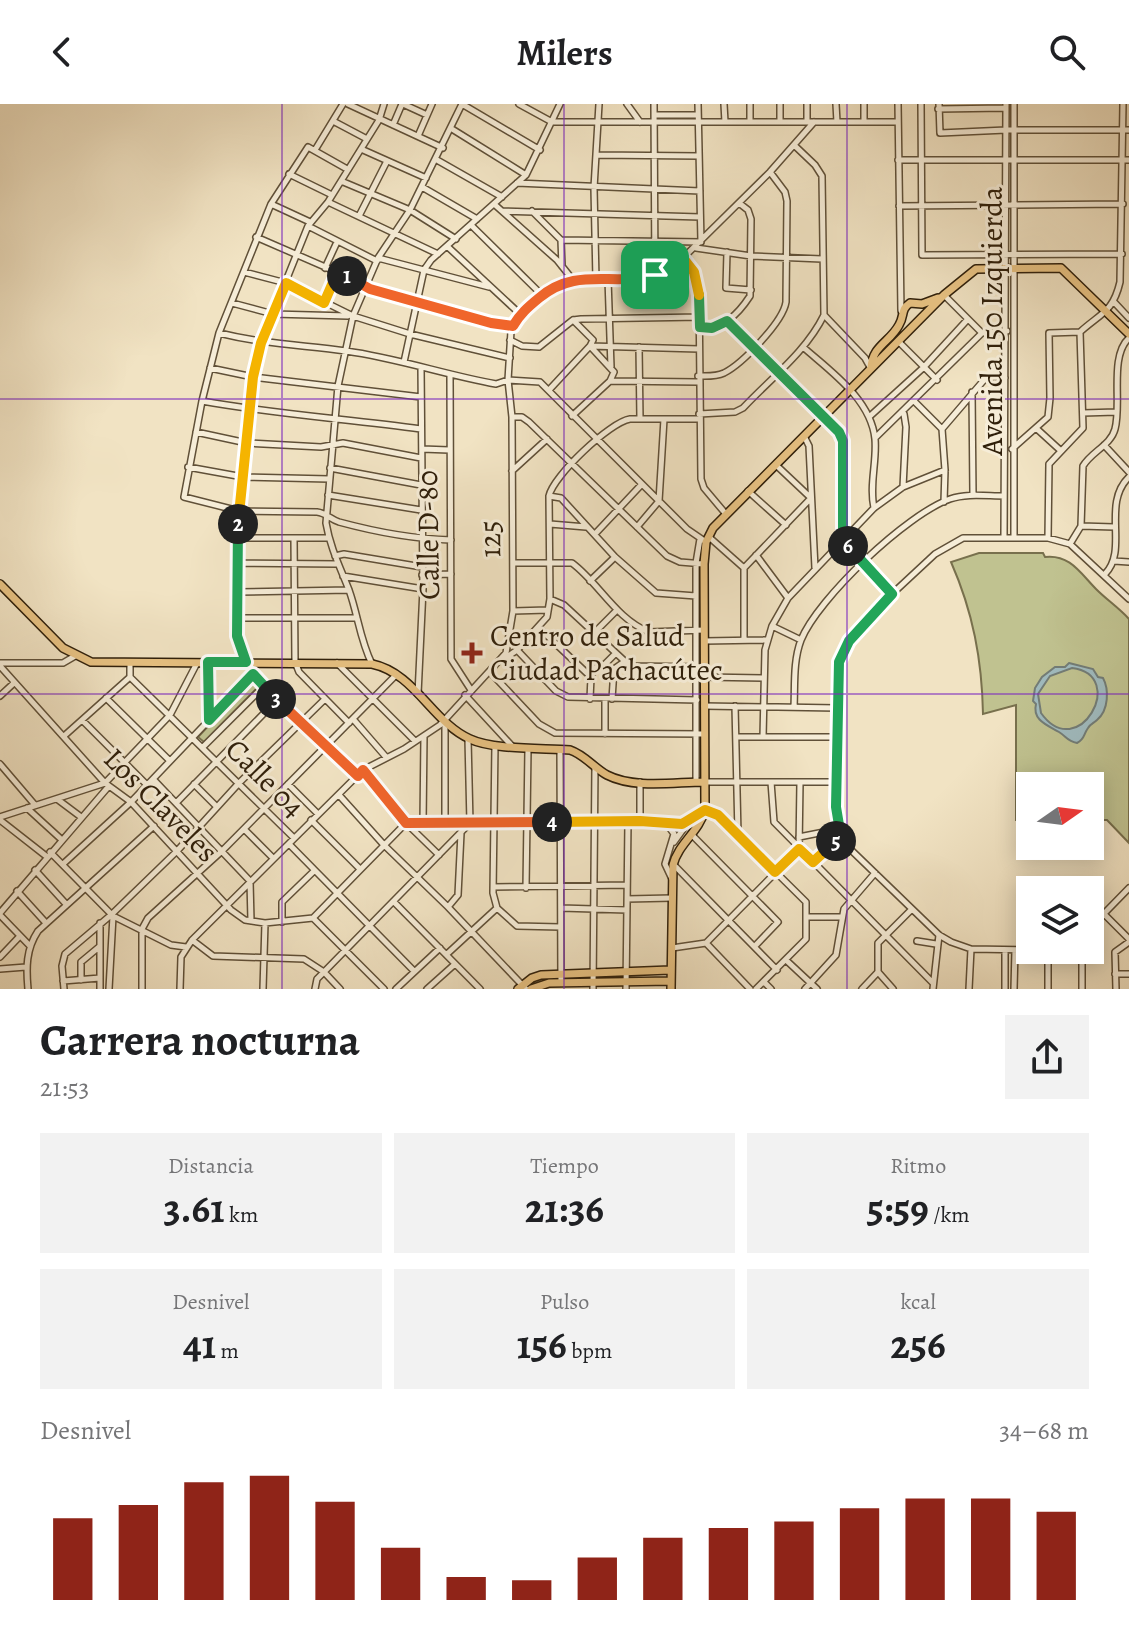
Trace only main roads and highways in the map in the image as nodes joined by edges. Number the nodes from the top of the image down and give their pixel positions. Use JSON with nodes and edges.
{"nodes":[{"id":1,"x":944,"y":295,"type":"junction"},
{"id":2,"x":913,"y":304,"type":"junction"},
{"id":3,"x":920,"y":319,"type":"junction"},
{"id":4,"x":1129,"y":336,"type":"edge"},
{"id":5,"x":878,"y":347,"type":"junction"},
{"id":6,"x":886,"y":353,"type":"junction"},
{"id":7,"x":871,"y":368,"type":"junction"},
{"id":8,"x":0,"y":584,"type":"edge"},
{"id":9,"x":700,"y":782,"type":"junction"},
{"id":10,"x":670,"y":970,"type":"junction"},
{"id":11,"x":563,"y":982,"type":"edge"},
{"id":12,"x":671,"y":985,"type":"edge"},
{"id":13,"x":593,"y":986,"type":"edge"},
{"id":14,"x":626,"y":986,"type":"edge"},
{"id":15,"x":524,"y":988,"type":"edge"}],
"edges":[{"from":1,"to":2,"type":"main road"},
{"from":1,"to":3,"type":"main road"},
{"from":1,"to":4,"type":"main road"},
{"from":2,"to":3,"type":"main road"},
{"from":2,"to":5,"type":"main road"},
{"from":3,"to":6,"type":"main road"},
{"from":5,"to":6,"type":"main road"},
{"from":5,"to":7,"type":"main road"},
{"from":6,"to":7,"type":"main road"},
{"from":7,"to":9,"type":"main road"},
{"from":8,"to":9,"type":"main road"},
{"from":9,"to":10,"type":"main road"},
{"from":10,"to":11,"type":"main road"},
{"from":10,"to":12,"type":"main road"},
{"from":11,"to":13,"type":"main road"},
{"from":11,"to":15,"type":"main road"},
{"from":12,"to":14,"type":"main road"},
{"from":13,"to":14,"type":"main road"}]}
